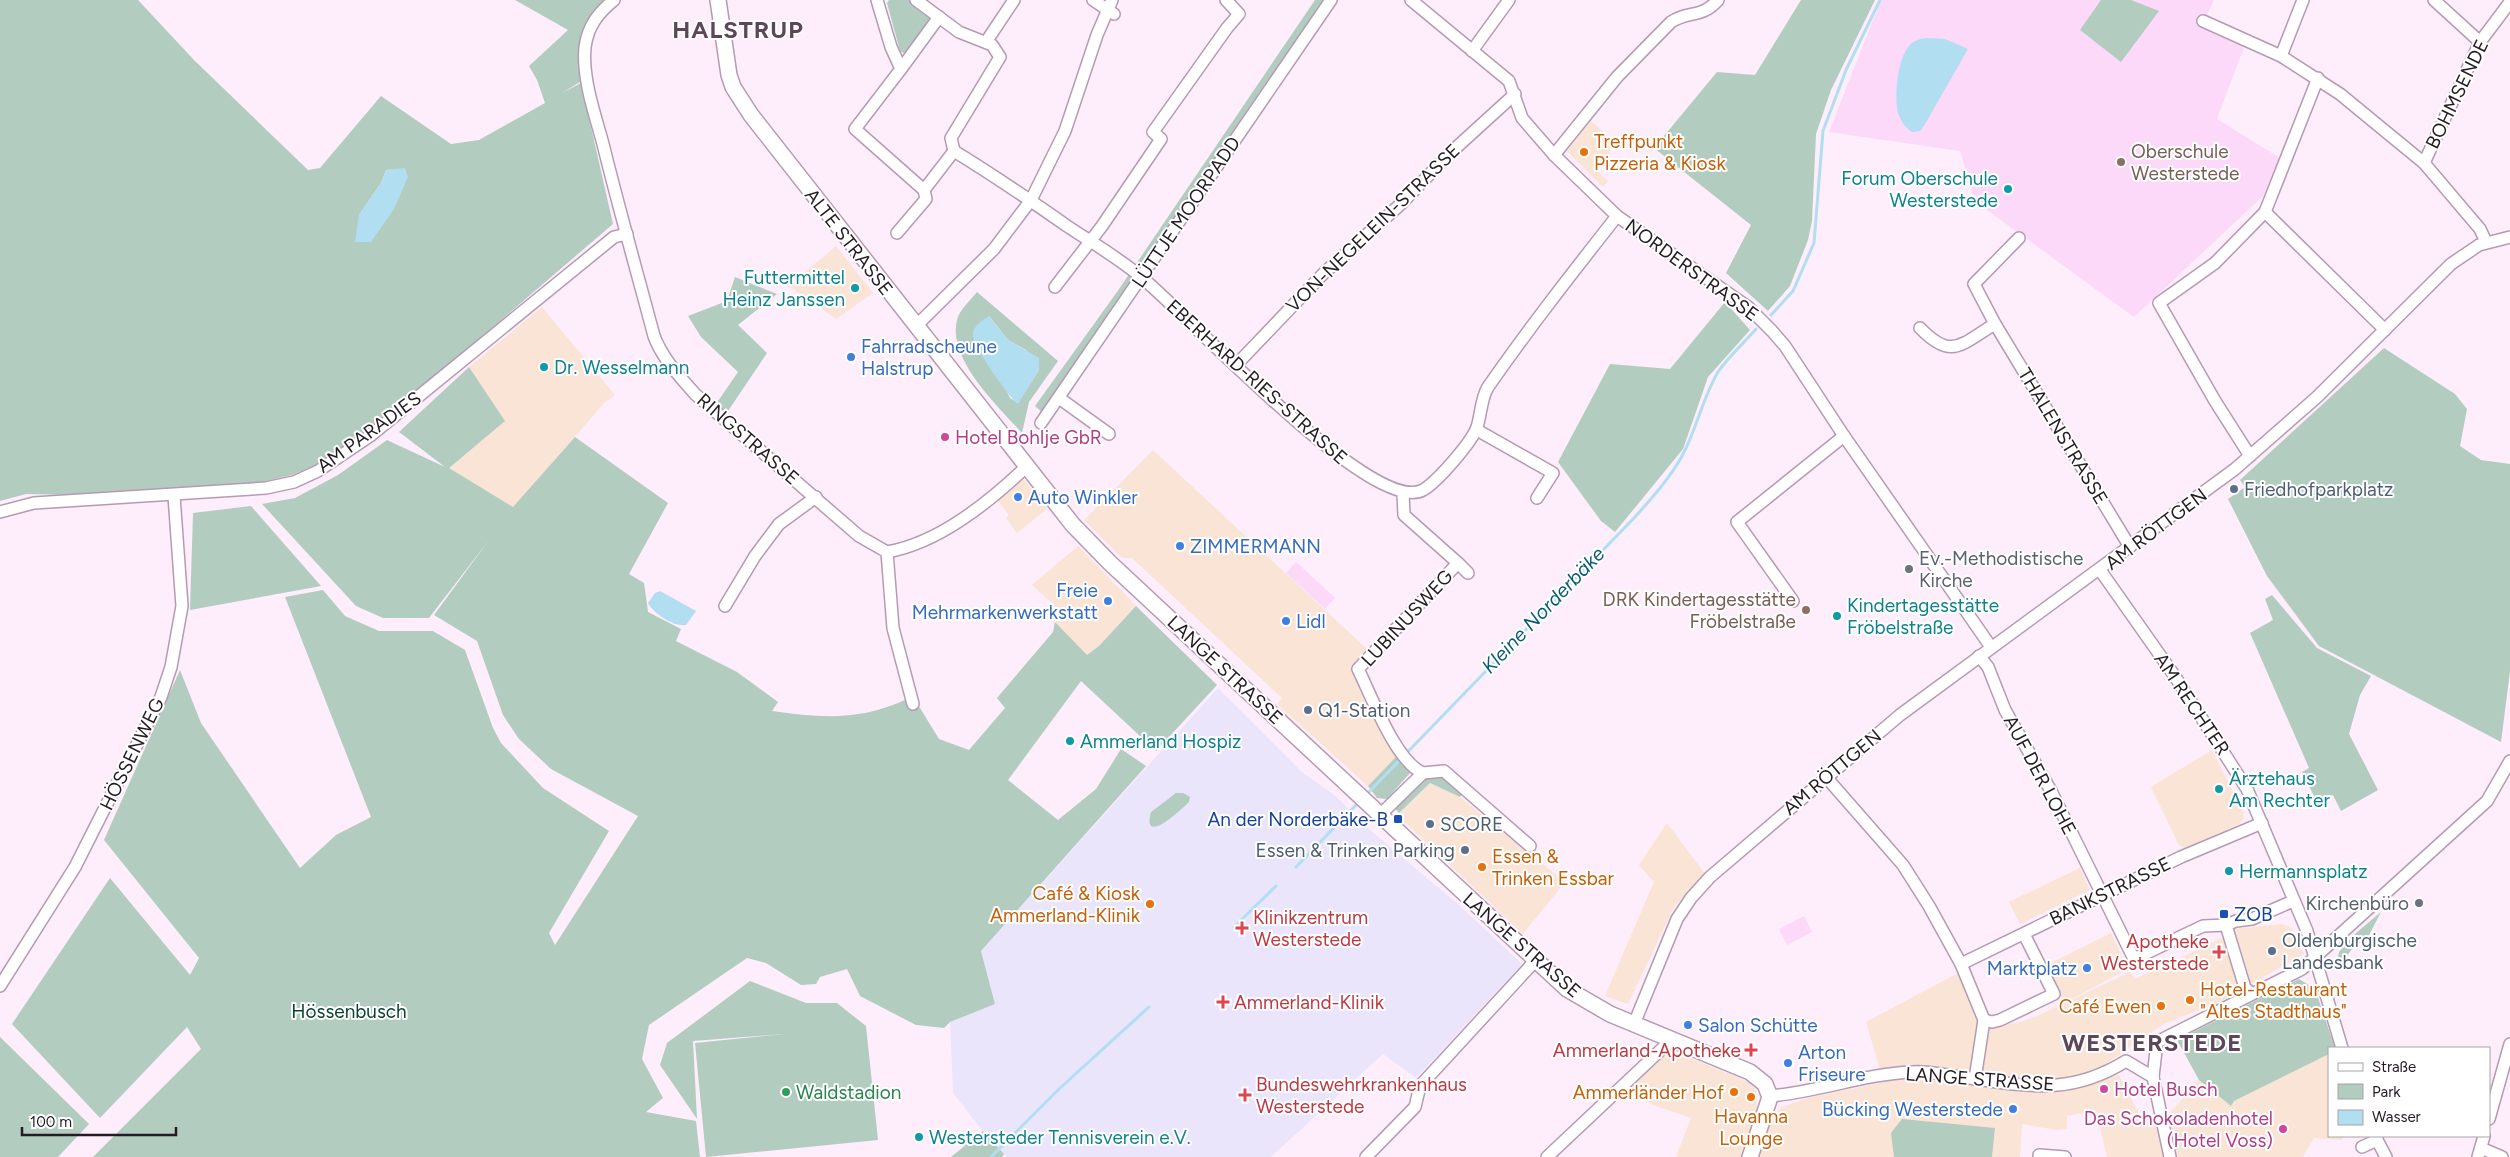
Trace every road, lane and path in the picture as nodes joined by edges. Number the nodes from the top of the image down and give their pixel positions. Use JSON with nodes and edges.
{"nodes":[{"id":1,"x":614,"y":0,"type":"edge"},
{"id":2,"x":718,"y":0,"type":"edge"},
{"id":3,"x":877,"y":0,"type":"edge"},
{"id":4,"x":1014,"y":0,"type":"edge"},
{"id":5,"x":1093,"y":0,"type":"edge"},
{"id":6,"x":1226,"y":0,"type":"edge"},
{"id":7,"x":1331,"y":0,"type":"edge"},
{"id":8,"x":1412,"y":0,"type":"edge"},
{"id":9,"x":1509,"y":0,"type":"edge"},
{"id":10,"x":1718,"y":0,"type":"edge"},
{"id":11,"x":2303,"y":0,"type":"edge"},
{"id":12,"x":2434,"y":0,"type":"edge"},
{"id":13,"x":2510,"y":2,"type":"edge"},
{"id":14,"x":921,"y":3,"type":"edge"},
{"id":15,"x":1111,"y":8,"type":"edge"},
{"id":16,"x":939,"y":17,"type":"junction"},
{"id":17,"x":2203,"y":21,"type":"dead end"},
{"id":18,"x":986,"y":42,"type":"junction"},
{"id":19,"x":2480,"y":42,"type":"junction"},
{"id":20,"x":1472,"y":51,"type":"junction"},
{"id":21,"x":2281,"y":56,"type":"junction"},
{"id":22,"x":901,"y":69,"type":"junction"},
{"id":23,"x":2318,"y":78,"type":"junction"},
{"id":24,"x":1515,"y":94,"type":"junction"},
{"id":25,"x":954,"y":151,"type":"junction"},
{"id":26,"x":1554,"y":155,"type":"junction"},
{"id":27,"x":2424,"y":163,"type":"junction"},
{"id":28,"x":924,"y":190,"type":"junction"},
{"id":29,"x":1031,"y":200,"type":"junction"},
{"id":30,"x":2265,"y":212,"type":"junction"},
{"id":31,"x":1617,"y":216,"type":"junction"},
{"id":32,"x":897,"y":233,"type":"dead end"},
{"id":33,"x":627,"y":234,"type":"junction"},
{"id":34,"x":2510,"y":237,"type":"edge"},
{"id":35,"x":2019,"y":238,"type":"dead end"},
{"id":36,"x":1090,"y":241,"type":"junction"},
{"id":37,"x":2486,"y":242,"type":"junction"},
{"id":38,"x":1142,"y":277,"type":"junction"},
{"id":39,"x":1055,"y":287,"type":"dead end"},
{"id":40,"x":1995,"y":324,"type":"junction"},
{"id":41,"x":916,"y":326,"type":"junction"},
{"id":42,"x":1920,"y":328,"type":"dead end"},
{"id":43,"x":2385,"y":330,"type":"junction"},
{"id":44,"x":1236,"y":365,"type":"junction"},
{"id":45,"x":1058,"y":398,"type":"junction"},
{"id":46,"x":1041,"y":423,"type":"dead end"},
{"id":47,"x":1476,"y":430,"type":"junction"},
{"id":48,"x":1109,"y":434,"type":"dead end"},
{"id":49,"x":1844,"y":436,"type":"junction"},
{"id":50,"x":2250,"y":456,"type":"junction"},
{"id":51,"x":1025,"y":465,"type":"junction"},
{"id":52,"x":1403,"y":493,"type":"junction"},
{"id":53,"x":174,"y":496,"type":"junction"},
{"id":54,"x":816,"y":497,"type":"junction"},
{"id":55,"x":1537,"y":498,"type":"dead end"},
{"id":56,"x":0,"y":512,"type":"edge"},
{"id":57,"x":2130,"y":547,"type":"junction"},
{"id":58,"x":887,"y":552,"type":"junction"},
{"id":59,"x":1458,"y":563,"type":"junction"},
{"id":60,"x":2100,"y":570,"type":"junction"},
{"id":61,"x":1468,"y":573,"type":"dead end"},
{"id":62,"x":1793,"y":601,"type":"dead end"},
{"id":63,"x":725,"y":606,"type":"dead end"},
{"id":64,"x":1992,"y":648,"type":"junction"},
{"id":65,"x":1980,"y":656,"type":"junction"},
{"id":66,"x":913,"y":704,"type":"dead end"},
{"id":67,"x":2510,"y":761,"type":"edge"},
{"id":68,"x":1423,"y":773,"type":"junction"},
{"id":69,"x":1826,"y":777,"type":"junction"},
{"id":70,"x":1376,"y":813,"type":"junction"},
{"id":71,"x":2262,"y":823,"type":"junction"},
{"id":72,"x":1530,"y":846,"type":"dead end"},
{"id":73,"x":2102,"y":894,"type":"junction"},
{"id":74,"x":2293,"y":900,"type":"junction"},
{"id":75,"x":2226,"y":925,"type":"junction"},
{"id":76,"x":2024,"y":934,"type":"junction"},
{"id":77,"x":2316,"y":957,"type":"junction"},
{"id":78,"x":1535,"y":961,"type":"junction"},
{"id":79,"x":1961,"y":964,"type":"junction"},
{"id":80,"x":0,"y":986,"type":"edge"},
{"id":81,"x":2251,"y":993,"type":"junction"},
{"id":82,"x":1984,"y":1020,"type":"junction"},
{"id":83,"x":1634,"y":1024,"type":"junction"},
{"id":84,"x":1669,"y":1038,"type":"junction"},
{"id":85,"x":2510,"y":1044,"type":"edge"},
{"id":86,"x":2342,"y":1047,"type":"edge"},
{"id":87,"x":2153,"y":1078,"type":"junction"},
{"id":88,"x":1975,"y":1079,"type":"junction"},
{"id":89,"x":1770,"y":1096,"type":"junction"},
{"id":90,"x":2490,"y":1115,"type":"edge"},
{"id":91,"x":2484,"y":1137,"type":"edge"},
{"id":92,"x":2376,"y":1138,"type":"edge"},
{"id":93,"x":2362,"y":1147,"type":"dead end"},
{"id":94,"x":2480,"y":1152,"type":"edge"},
{"id":95,"x":2039,"y":1155,"type":"dead end"},
{"id":96,"x":1366,"y":1157,"type":"edge"},
{"id":97,"x":1547,"y":1157,"type":"edge"},
{"id":98,"x":1750,"y":1157,"type":"edge"},
{"id":99,"x":2065,"y":1157,"type":"edge"},
{"id":100,"x":2170,"y":1157,"type":"edge"},
{"id":101,"x":2386,"y":1157,"type":"edge"},
{"id":102,"x":2502,"y":1157,"type":"edge"}],
"edges":[{"from":1,"to":33,"type":"street","name":"RINGSTRASSE"},
{"from":2,"to":41,"type":"street","name":"ALTE STRASSE"},
{"from":3,"to":22,"type":"street"},
{"from":4,"to":18,"type":"street"},
{"from":5,"to":15,"type":"street"},
{"from":6,"to":36,"type":"street"},
{"from":7,"to":38,"type":"street","name":"LÜTTJE MOORPADD"},
{"from":8,"to":20,"type":"street","name":"NORDERSTRASSE"},
{"from":9,"to":20,"type":"street"},
{"from":10,"to":26,"type":"street"},
{"from":11,"to":21,"type":"street"},
{"from":12,"to":19,"type":"street"},
{"from":13,"to":19,"type":"street","name":"BOHMSENDE"},
{"from":14,"to":16,"type":"street"},
{"from":15,"to":29,"type":"street"},
{"from":16,"to":18,"type":"street"},
{"from":16,"to":22,"type":"street"},
{"from":17,"to":21,"type":"street"},
{"from":18,"to":25,"type":"street"},
{"from":19,"to":27,"type":"street","name":"BOHMSENDE"},
{"from":20,"to":24,"type":"street","name":"NORDERSTRASSE"},
{"from":21,"to":23,"type":"street"},
{"from":22,"to":28,"type":"street"},
{"from":23,"to":27,"type":"street"},
{"from":23,"to":30,"type":"street"},
{"from":24,"to":26,"type":"street","name":"NORDERSTRASSE"},
{"from":24,"to":44,"type":"street","name":"VON-NEGELEIN-STRASSE"},
{"from":25,"to":28,"type":"street"},
{"from":25,"to":29,"type":"street","name":"EBERHARD-RIES-STRASSE"},
{"from":26,"to":31,"type":"street","name":"NORDERSTRASSE"},
{"from":27,"to":37,"type":"street"},
{"from":28,"to":32,"type":"street"},
{"from":29,"to":36,"type":"street","name":"EBERHARD-RIES-STRASSE"},
{"from":29,"to":41,"type":"street"},
{"from":30,"to":43,"type":"street"},
{"from":30,"to":50,"type":"street"},
{"from":31,"to":47,"type":"street"},
{"from":31,"to":49,"type":"street","name":"NORDERSTRASSE"},
{"from":33,"to":53,"type":"street","name":"AM PARADIES"},
{"from":33,"to":54,"type":"street","name":"RINGSTRASSE"},
{"from":34,"to":37,"type":"street","name":"AM RÖTTGEN"},
{"from":35,"to":40,"type":"street","name":"THALENSTRASSE"},
{"from":36,"to":38,"type":"street","name":"EBERHARD-RIES-STRASSE"},
{"from":36,"to":39,"type":"street"},
{"from":37,"to":43,"type":"street","name":"AM RÖTTGEN"},
{"from":38,"to":44,"type":"street","name":"EBERHARD-RIES-STRASSE"},
{"from":38,"to":45,"type":"street","name":"LÜTTJE MOORPADD"},
{"from":40,"to":42,"type":"street"},
{"from":40,"to":57,"type":"street","name":"THALENSTRASSE"},
{"from":41,"to":51,"type":"street","name":"ALTE STRASSE"},
{"from":43,"to":50,"type":"street","name":"AM RÖTTGEN"},
{"from":44,"to":52,"type":"street","name":"EBERHARD-RIES-STRASSE"},
{"from":45,"to":46,"type":"street","name":"LÜTTJE MOORPADD"},
{"from":45,"to":48,"type":"street"},
{"from":47,"to":52,"type":"street"},
{"from":47,"to":55,"type":"street"},
{"from":49,"to":62,"type":"street"},
{"from":49,"to":64,"type":"street","name":"NORDERSTRASSE"},
{"from":50,"to":57,"type":"street","name":"AM RÖTTGEN"},
{"from":51,"to":58,"type":"street"},
{"from":51,"to":70,"type":"street","name":"LANGE STRASSE"},
{"from":52,"to":59,"type":"street","name":"LUBINUSWEG"},
{"from":53,"to":56,"type":"street","name":"AM PARADIES"},
{"from":53,"to":80,"type":"street","name":"HÖSSENWEG"},
{"from":54,"to":58,"type":"street","name":"RINGSTRASSE"},
{"from":54,"to":63,"type":"street"},
{"from":57,"to":60,"type":"street","name":"AM RÖTTGEN"},
{"from":58,"to":66,"type":"street"},
{"from":59,"to":61,"type":"street","name":"LUBINUSWEG"},
{"from":59,"to":68,"type":"street","name":"LUBINUSWEG"},
{"from":60,"to":64,"type":"street","name":"AM RÖTTGEN"},
{"from":60,"to":71,"type":"street","name":"AM RECHTER"},
{"from":64,"to":65,"type":"street","name":"AM RÖTTGEN"},
{"from":65,"to":69,"type":"street","name":"AM RÖTTGEN"},
{"from":65,"to":73,"type":"street","name":"AUF DER LOHE"},
{"from":67,"to":77,"type":"street"},
{"from":68,"to":70,"type":"street"},
{"from":68,"to":72,"type":"street"},
{"from":69,"to":79,"type":"street"},
{"from":69,"to":83,"type":"street","name":"AM RÖTTGEN"},
{"from":70,"to":78,"type":"street","name":"LANGE STRASSE"},
{"from":71,"to":73,"type":"street","name":"BANKSTRASSE"},
{"from":71,"to":74,"type":"street","name":"AM RECHTER"},
{"from":73,"to":75,"type":"street","name":"AUF DER LOHE"},
{"from":73,"to":76,"type":"street","name":"BANKSTRASSE"},
{"from":74,"to":75,"type":"street"},
{"from":74,"to":77,"type":"street","name":"AM RECHTER"},
{"from":75,"to":81,"type":"street"},
{"from":76,"to":79,"type":"street","name":"BANKSTRASSE"},
{"from":76,"to":82,"type":"street"},
{"from":77,"to":81,"type":"street"},
{"from":77,"to":86,"type":"street","name":"AM RECHTER"},
{"from":78,"to":83,"type":"street","name":"LANGE STRASSE"},
{"from":78,"to":96,"type":"street"},
{"from":79,"to":82,"type":"street"},
{"from":81,"to":87,"type":"street"},
{"from":82,"to":88,"type":"street"},
{"from":83,"to":84,"type":"street","name":"LANGE STRASSE"},
{"from":84,"to":89,"type":"street","name":"LANGE STRASSE"},
{"from":84,"to":97,"type":"street"},
{"from":85,"to":90,"type":"street"},
{"from":87,"to":88,"type":"street","name":"LANGE STRASSE"},
{"from":87,"to":100,"type":"street"},
{"from":88,"to":89,"type":"street","name":"LANGE STRASSE"},
{"from":89,"to":98,"type":"street"},
{"from":91,"to":94,"type":"street"},
{"from":92,"to":93,"type":"street"},
{"from":92,"to":101,"type":"street"},
{"from":94,"to":102,"type":"street"},
{"from":95,"to":99,"type":"street"}]}
